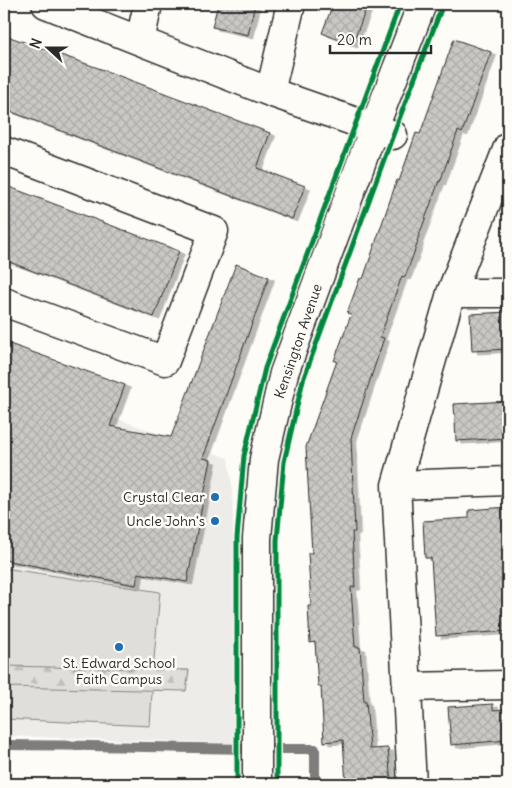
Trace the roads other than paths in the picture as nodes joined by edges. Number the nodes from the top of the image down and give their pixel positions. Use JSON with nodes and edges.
{"nodes":[{"id":1,"x":46,"y":4,"type":"edge"},
{"id":2,"x":148,"y":4,"type":"edge"},
{"id":3,"x":291,"y":4,"type":"edge"},
{"id":4,"x":422,"y":4,"type":"edge"},
{"id":5,"x":140,"y":41,"type":"junction"},
{"id":6,"x":270,"y":92,"type":"junction"},
{"id":7,"x":384,"y":131,"type":"junction"},
{"id":8,"x":508,"y":147,"type":"edge"},
{"id":9,"x":4,"y":151,"type":"edge"},
{"id":10,"x":508,"y":292,"type":"edge"},
{"id":11,"x":451,"y":294,"type":"junction"},
{"id":12,"x":4,"y":302,"type":"edge"},
{"id":13,"x":508,"y":481,"type":"edge"},
{"id":14,"x":396,"y":485,"type":"junction"},
{"id":15,"x":508,"y":685,"type":"edge"},
{"id":16,"x":406,"y":687,"type":"junction"},
{"id":17,"x":257,"y":779,"type":"edge"},
{"id":18,"x":412,"y":784,"type":"edge"}],
"edges":[{"from":1,"to":5,"type":"street"},
{"from":2,"to":5,"type":"street"},
{"from":3,"to":6,"type":"street"},
{"from":4,"to":7,"type":"street","name":"Kensington Avenue"},
{"from":5,"to":6,"type":"street"},
{"from":6,"to":7,"type":"street"},
{"from":7,"to":17,"type":"street","name":"Kensington Avenue"},
{"from":8,"to":11,"type":"street"},
{"from":9,"to":12,"type":"street"},
{"from":10,"to":11,"type":"street"},
{"from":11,"to":14,"type":"street"},
{"from":13,"to":14,"type":"street"},
{"from":14,"to":16,"type":"street"},
{"from":15,"to":16,"type":"street"},
{"from":16,"to":18,"type":"street"}]}
